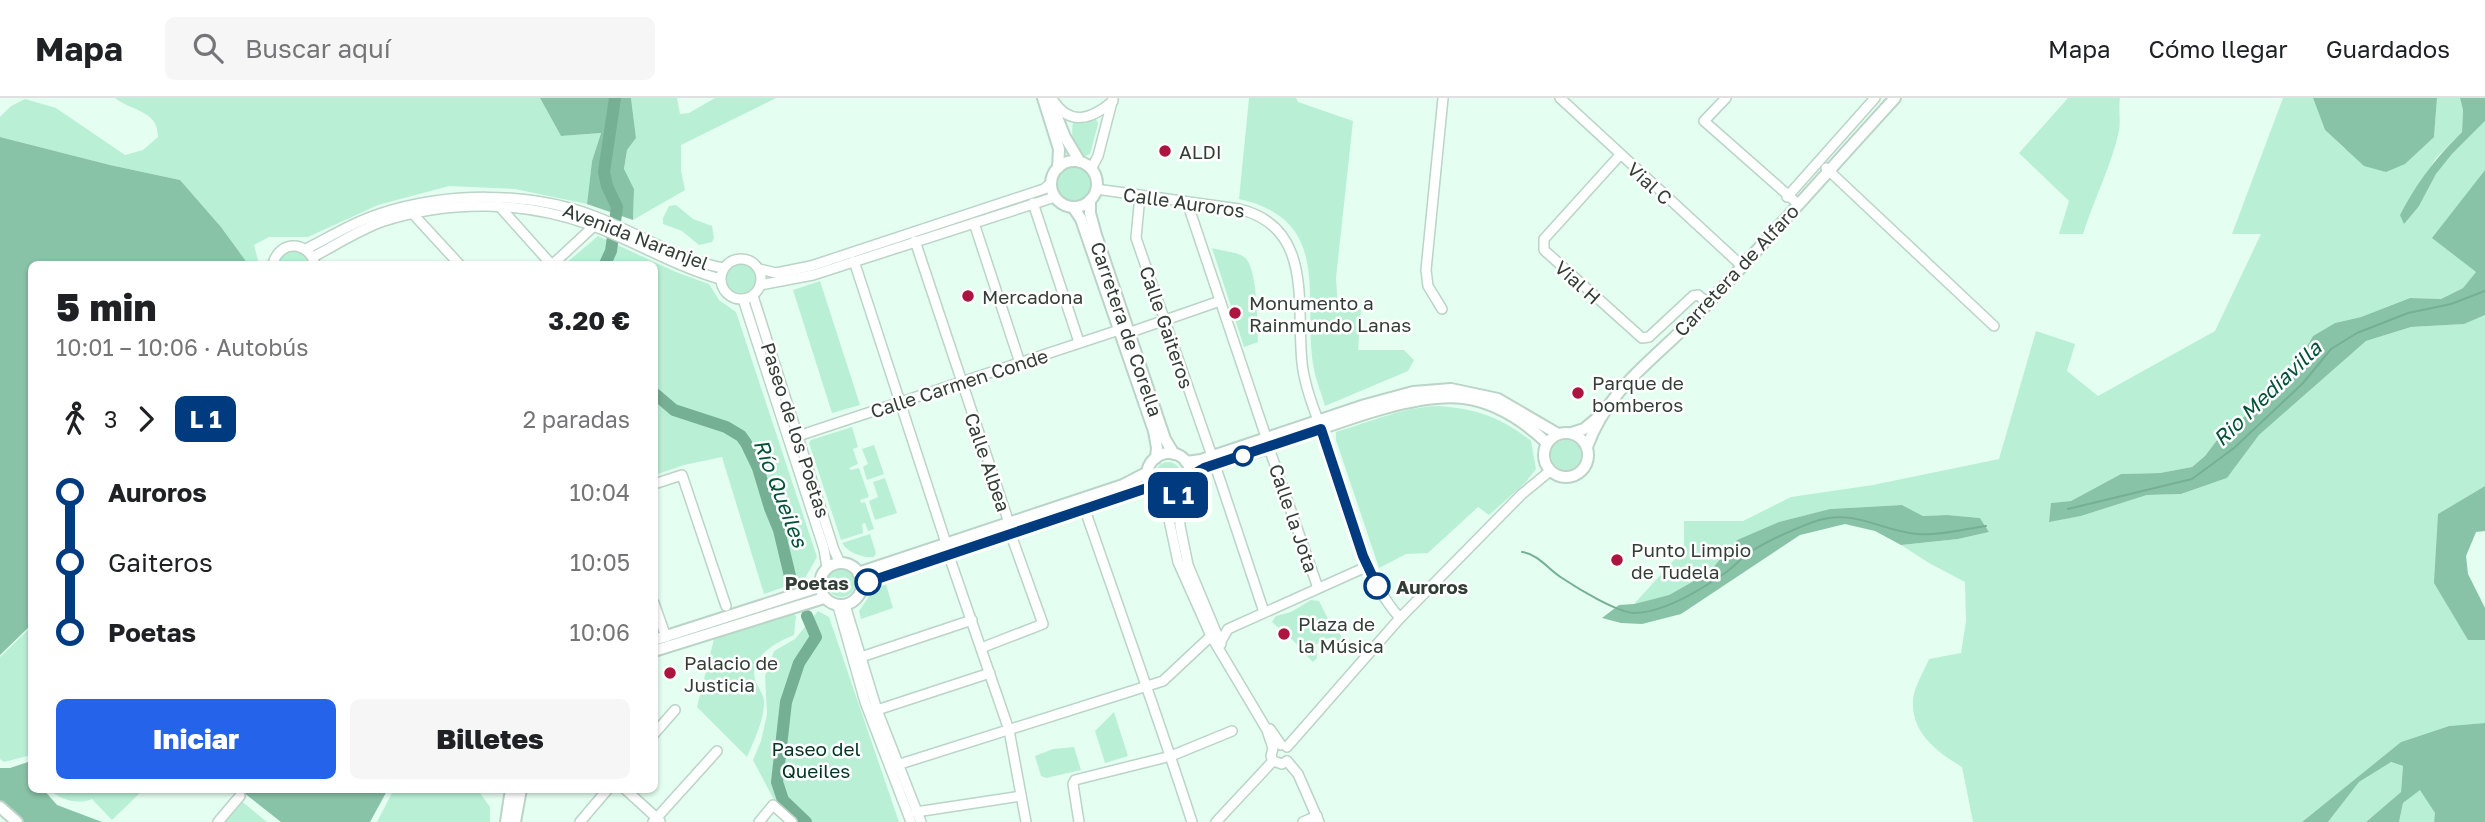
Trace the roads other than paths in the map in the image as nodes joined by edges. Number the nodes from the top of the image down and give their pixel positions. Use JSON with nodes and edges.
{"nodes":[{"id":1,"x":1043,"y":98,"type":"edge"},
{"id":2,"x":1051,"y":98,"type":"edge"},
{"id":3,"x":1443,"y":98,"type":"edge"},
{"id":4,"x":1560,"y":98,"type":"edge"},
{"id":5,"x":1726,"y":98,"type":"edge"},
{"id":6,"x":1875,"y":98,"type":"edge"},
{"id":7,"x":1893,"y":98,"type":"edge"},
{"id":8,"x":1113,"y":99,"type":"edge"},
{"id":9,"x":1620,"y":155,"type":"junction"},
{"id":10,"x":1080,"y":162,"type":"junction"},
{"id":11,"x":1058,"y":168,"type":"junction"},
{"id":12,"x":1091,"y":169,"type":"junction"},
{"id":13,"x":1827,"y":169,"type":"junction"},
{"id":14,"x":1051,"y":183,"type":"junction"},
{"id":15,"x":1096,"y":188,"type":"junction"},
{"id":16,"x":1140,"y":195,"type":"junction"},
{"id":17,"x":1055,"y":197,"type":"junction"},
{"id":18,"x":1090,"y":200,"type":"junction"},
{"id":19,"x":1794,"y":201,"type":"junction"},
{"id":20,"x":1187,"y":202,"type":"junction"},
{"id":21,"x":1033,"y":203,"type":"junction"},
{"id":22,"x":500,"y":206,"type":"junction"},
{"id":23,"x":1073,"y":207,"type":"junction"},
{"id":24,"x":413,"y":214,"type":"junction"},
{"id":25,"x":974,"y":223,"type":"junction"},
{"id":26,"x":594,"y":226,"type":"junction"},
{"id":27,"x":628,"y":236,"type":"junction"},
{"id":28,"x":915,"y":242,"type":"junction"},
{"id":29,"x":311,"y":257,"type":"edge"},
{"id":30,"x":274,"y":261,"type":"edge"},
{"id":31,"x":456,"y":261,"type":"edge"},
{"id":32,"x":549,"y":261,"type":"edge"},
{"id":33,"x":555,"y":261,"type":"edge"},
{"id":34,"x":854,"y":261,"type":"junction"},
{"id":35,"x":1740,"y":265,"type":"junction"},
{"id":36,"x":723,"y":268,"type":"junction"},
{"id":37,"x":759,"y":269,"type":"junction"},
{"id":38,"x":720,"y":279,"type":"junction"},
{"id":39,"x":760,"y":285,"type":"junction"},
{"id":40,"x":753,"y":296,"type":"junction"},
{"id":41,"x":743,"y":299,"type":"junction"},
{"id":42,"x":1220,"y":301,"type":"junction"},
{"id":43,"x":1706,"y":302,"type":"junction"},
{"id":44,"x":1443,"y":309,"type":"dead end"},
{"id":45,"x":1165,"y":320,"type":"junction"},
{"id":46,"x":1994,"y":326,"type":"dead end"},
{"id":47,"x":1124,"y":331,"type":"junction"},
{"id":48,"x":1079,"y":342,"type":"junction"},
{"id":49,"x":1020,"y":363,"type":"junction"},
{"id":50,"x":961,"y":382,"type":"junction"},
{"id":51,"x":900,"y":402,"type":"junction"},
{"id":52,"x":1320,"y":424,"type":"junction"},
{"id":53,"x":1572,"y":433,"type":"junction"},
{"id":54,"x":1558,"y":434,"type":"junction"},
{"id":55,"x":798,"y":436,"type":"junction"},
{"id":56,"x":1268,"y":442,"type":"junction"},
{"id":57,"x":1547,"y":443,"type":"junction"},
{"id":58,"x":1587,"y":447,"type":"junction"},
{"id":59,"x":1174,"y":454,"type":"junction"},
{"id":60,"x":1156,"y":458,"type":"junction"},
{"id":61,"x":1213,"y":460,"type":"junction"},
{"id":62,"x":1186,"y":462,"type":"junction"},
{"id":63,"x":1550,"y":471,"type":"junction"},
{"id":64,"x":1148,"y":472,"type":"junction"},
{"id":65,"x":1191,"y":477,"type":"junction"},
{"id":66,"x":658,"y":483,"type":"edge"},
{"id":67,"x":1151,"y":488,"type":"junction"},
{"id":68,"x":1179,"y":494,"type":"junction"},
{"id":69,"x":1164,"y":496,"type":"junction"},
{"id":70,"x":1085,"y":510,"type":"junction"},
{"id":71,"x":1009,"y":523,"type":"junction"},
{"id":72,"x":1011,"y":535,"type":"junction"},
{"id":73,"x":946,"y":543,"type":"junction"},
{"id":74,"x":949,"y":556,"type":"junction"},
{"id":75,"x":840,"y":563,"type":"junction"},
{"id":76,"x":1366,"y":567,"type":"junction"},
{"id":77,"x":827,"y":568,"type":"junction"},
{"id":78,"x":859,"y":573,"type":"junction"},
{"id":79,"x":862,"y":584,"type":"junction"},
{"id":80,"x":1318,"y":588,"type":"junction"},
{"id":81,"x":821,"y":592,"type":"junction"},
{"id":82,"x":726,"y":606,"type":"dead end"},
{"id":83,"x":842,"y":606,"type":"junction"},
{"id":84,"x":1264,"y":612,"type":"junction"},
{"id":85,"x":1210,"y":617,"type":"junction"},
{"id":86,"x":1400,"y":618,"type":"junction"},
{"id":87,"x":972,"y":620,"type":"junction"},
{"id":88,"x":1228,"y":629,"type":"junction"},
{"id":89,"x":1211,"y":636,"type":"junction"},
{"id":90,"x":660,"y":638,"type":"edge"},
{"id":91,"x":1220,"y":643,"type":"junction"},
{"id":92,"x":981,"y":648,"type":"junction"},
{"id":93,"x":658,"y":650,"type":"edge"},
{"id":94,"x":861,"y":657,"type":"junction"},
{"id":95,"x":990,"y":673,"type":"junction"},
{"id":96,"x":1147,"y":686,"type":"junction"},
{"id":97,"x":675,"y":710,"type":"dead end"},
{"id":98,"x":877,"y":710,"type":"junction"},
{"id":99,"x":658,"y":729,"type":"edge"},
{"id":100,"x":1009,"y":730,"type":"junction"},
{"id":101,"x":1232,"y":732,"type":"dead end"},
{"id":102,"x":1280,"y":746,"type":"junction"},
{"id":103,"x":717,"y":751,"type":"dead end"},
{"id":104,"x":1171,"y":756,"type":"junction"},
{"id":105,"x":1273,"y":761,"type":"junction"},
{"id":106,"x":1287,"y":761,"type":"junction"},
{"id":107,"x":897,"y":765,"type":"junction"},
{"id":108,"x":510,"y":793,"type":"edge"},
{"id":109,"x":520,"y":793,"type":"edge"},
{"id":110,"x":605,"y":793,"type":"edge"},
{"id":111,"x":629,"y":793,"type":"edge"},
{"id":112,"x":240,"y":796,"type":"dead end"},
{"id":113,"x":1021,"y":796,"type":"junction"},
{"id":114,"x":0,"y":807,"type":"edge"},
{"id":115,"x":916,"y":812,"type":"junction"},
{"id":116,"x":0,"y":814,"type":"edge"},
{"id":117,"x":1318,"y":819,"type":"edge"},
{"id":118,"x":657,"y":821,"type":"edge"},
{"id":119,"x":9,"y":822,"type":"edge"},
{"id":120,"x":17,"y":822,"type":"edge"},
{"id":121,"x":218,"y":822,"type":"edge"},
{"id":122,"x":506,"y":822,"type":"edge"},
{"id":123,"x":515,"y":822,"type":"edge"},
{"id":124,"x":580,"y":822,"type":"edge"},
{"id":125,"x":759,"y":822,"type":"edge"},
{"id":126,"x":792,"y":822,"type":"edge"},
{"id":127,"x":911,"y":822,"type":"edge"},
{"id":128,"x":920,"y":822,"type":"edge"},
{"id":129,"x":1026,"y":822,"type":"edge"},
{"id":130,"x":1079,"y":822,"type":"edge"},
{"id":131,"x":1192,"y":822,"type":"edge"},
{"id":132,"x":1216,"y":822,"type":"edge"},
{"id":133,"x":1303,"y":822,"type":"edge"}],
"edges":[{"from":1,"to":11,"type":"main road"},
{"from":2,"to":8,"type":"street"},
{"from":2,"to":10,"type":"main road"},
{"from":3,"to":44,"type":"street"},
{"from":4,"to":9,"type":"street","name":"Vial C"},
{"from":5,"to":19,"type":"street"},
{"from":6,"to":19,"type":"street"},
{"from":7,"to":13,"type":"main road","name":"Carretera de Alfaro"},
{"from":8,"to":12,"type":"street"},
{"from":9,"to":35,"type":"street","name":"Vial C"},
{"from":9,"to":43,"type":"street","name":"Vial H"},
{"from":10,"to":11,"type":"main road"},
{"from":10,"to":12,"type":"main road"},
{"from":11,"to":14,"type":"main road"},
{"from":12,"to":15,"type":"main road"},
{"from":13,"to":19,"type":"main road","name":"Carretera de Alfaro"},
{"from":13,"to":46,"type":"street"},
{"from":14,"to":17,"type":"main road"},
{"from":14,"to":37,"type":"street"},
{"from":15,"to":16,"type":"street","name":"Calle Auroros"},
{"from":15,"to":18,"type":"main road"},
{"from":16,"to":20,"type":"street","name":"Calle Auroros"},
{"from":16,"to":45,"type":"street","name":"Calle Gaiteros"},
{"from":17,"to":21,"type":"street"},
{"from":17,"to":23,"type":"main road"},
{"from":18,"to":23,"type":"main road"},
{"from":18,"to":47,"type":"main road","name":"Carretera de Corella"},
{"from":19,"to":35,"type":"main road","name":"Carretera de Alfaro"},
{"from":20,"to":42,"type":"street","name":"Calle la Jota"},
{"from":20,"to":52,"type":"street","name":"Calle Auroros"},
{"from":21,"to":25,"type":"street"},
{"from":21,"to":48,"type":"street"},
{"from":22,"to":24,"type":"street","name":"Avenida Naranjel"},
{"from":22,"to":26,"type":"street","name":"Avenida Naranjel"},
{"from":22,"to":32,"type":"street"},
{"from":23,"to":47,"type":"main road","name":"Carretera de Corella"},
{"from":24,"to":29,"type":"street","name":"Avenida Naranjel"},
{"from":24,"to":31,"type":"street"},
{"from":25,"to":28,"type":"street"},
{"from":25,"to":49,"type":"street"},
{"from":26,"to":27,"type":"street","name":"Avenida Naranjel"},
{"from":26,"to":33,"type":"street"},
{"from":27,"to":29,"type":"street","name":"Avenida Naranjel"},
{"from":27,"to":36,"type":"street","name":"Avenida Naranjel"},
{"from":27,"to":38,"type":"street","name":"Avenida Naranjel"},
{"from":28,"to":34,"type":"street"},
{"from":28,"to":50,"type":"street","name":"Calle Albea"},
{"from":29,"to":30,"type":"street"},
{"from":34,"to":39,"type":"street"},
{"from":34,"to":51,"type":"street"},
{"from":35,"to":43,"type":"main road","name":"Carretera de Alfaro"},
{"from":36,"to":37,"type":"street"},
{"from":36,"to":38,"type":"street"},
{"from":37,"to":39,"type":"street"},
{"from":38,"to":41,"type":"street"},
{"from":39,"to":40,"type":"street"},
{"from":40,"to":41,"type":"street"},
{"from":40,"to":55,"type":"street","name":"Paseo de los Poetas"},
{"from":41,"to":77,"type":"street","name":"Paseo de los Poetas"},
{"from":42,"to":45,"type":"street","name":"Calle Carmen Conde"},
{"from":42,"to":56,"type":"street","name":"Calle la Jota"},
{"from":43,"to":53,"type":"main road","name":"Carretera de Alfaro"},
{"from":43,"to":58,"type":"main road","name":"Carretera de Alfaro"},
{"from":45,"to":47,"type":"street","name":"Calle Carmen Conde"},
{"from":45,"to":61,"type":"street","name":"Calle Gaiteros"},
{"from":47,"to":48,"type":"street","name":"Calle Carmen Conde"},
{"from":47,"to":59,"type":"main road","name":"Carretera de Corella"},
{"from":47,"to":60,"type":"main road","name":"Carretera de Corella"},
{"from":48,"to":49,"type":"street","name":"Calle Carmen Conde"},
{"from":49,"to":50,"type":"street","name":"Calle Carmen Conde"},
{"from":50,"to":51,"type":"street","name":"Calle Carmen Conde"},
{"from":50,"to":71,"type":"street","name":"Calle Albea"},
{"from":51,"to":55,"type":"street","name":"Calle Carmen Conde"},
{"from":51,"to":73,"type":"street"},
{"from":52,"to":54,"type":"main road"},
{"from":52,"to":56,"type":"main road"},
{"from":52,"to":57,"type":"main road"},
{"from":52,"to":76,"type":"street","name":"Calle Auroros"},
{"from":53,"to":54,"type":"main road"},
{"from":53,"to":58,"type":"main road"},
{"from":54,"to":57,"type":"main road"},
{"from":55,"to":75,"type":"street","name":"Paseo de los Poetas"},
{"from":56,"to":61,"type":"main road"},
{"from":56,"to":80,"type":"street","name":"Calle la Jota"},
{"from":57,"to":63,"type":"main road"},
{"from":58,"to":63,"type":"main road"},
{"from":59,"to":60,"type":"main road"},
{"from":59,"to":62,"type":"main road"},
{"from":60,"to":64,"type":"main road"},
{"from":61,"to":62,"type":"main road"},
{"from":61,"to":65,"type":"main road"},
{"from":61,"to":84,"type":"street","name":"Calle Gaiteros"},
{"from":62,"to":65,"type":"main road"},
{"from":63,"to":86,"type":"street"},
{"from":64,"to":67,"type":"main road"},
{"from":64,"to":71,"type":"main road"},
{"from":65,"to":68,"type":"main road"},
{"from":66,"to":82,"type":"street"},
{"from":67,"to":69,"type":"main road"},
{"from":67,"to":70,"type":"main road"},
{"from":68,"to":69,"type":"main road"},
{"from":68,"to":85,"type":"street"},
{"from":69,"to":89,"type":"street"},
{"from":70,"to":72,"type":"main road"},
{"from":70,"to":96,"type":"street"},
{"from":71,"to":73,"type":"main road"},
{"from":72,"to":74,"type":"main road"},
{"from":72,"to":92,"type":"street","name":"Calle Albea"},
{"from":73,"to":78,"type":"main road"},
{"from":74,"to":79,"type":"main road"},
{"from":74,"to":87,"type":"street"},
{"from":75,"to":77,"type":"main road"},
{"from":75,"to":78,"type":"main road"},
{"from":76,"to":80,"type":"street"},
{"from":76,"to":86,"type":"street","name":"Calle Auroros"},
{"from":77,"to":81,"type":"main road"},
{"from":78,"to":79,"type":"main road"},
{"from":79,"to":83,"type":"main road"},
{"from":80,"to":84,"type":"street"},
{"from":81,"to":83,"type":"main road"},
{"from":81,"to":90,"type":"main road"},
{"from":81,"to":93,"type":"main road"},
{"from":83,"to":94,"type":"street"},
{"from":83,"to":127,"type":"street"},
{"from":84,"to":88,"type":"street"},
{"from":85,"to":88,"type":"street"},
{"from":85,"to":91,"type":"street"},
{"from":86,"to":102,"type":"street"},
{"from":87,"to":92,"type":"street"},
{"from":87,"to":94,"type":"street"},
{"from":88,"to":91,"type":"street"},
{"from":89,"to":96,"type":"street"},
{"from":89,"to":102,"type":"street"},
{"from":91,"to":102,"type":"street"},
{"from":92,"to":95,"type":"street"},
{"from":94,"to":98,"type":"street"},
{"from":95,"to":98,"type":"street"},
{"from":95,"to":100,"type":"street"},
{"from":96,"to":100,"type":"street"},
{"from":96,"to":104,"type":"street"},
{"from":97,"to":99,"type":"street"},
{"from":98,"to":107,"type":"street"},
{"from":100,"to":107,"type":"street"},
{"from":100,"to":113,"type":"street"},
{"from":101,"to":104,"type":"street"},
{"from":102,"to":105,"type":"street"},
{"from":102,"to":106,"type":"street"},
{"from":103,"to":118,"type":"street"},
{"from":104,"to":130,"type":"street"},
{"from":104,"to":131,"type":"street"},
{"from":105,"to":106,"type":"street"},
{"from":105,"to":132,"type":"street"},
{"from":106,"to":117,"type":"street"},
{"from":107,"to":115,"type":"street"},
{"from":108,"to":122,"type":"main road"},
{"from":109,"to":123,"type":"main road"},
{"from":110,"to":124,"type":"street"},
{"from":111,"to":118,"type":"street"},
{"from":112,"to":121,"type":"street"},
{"from":113,"to":115,"type":"street"},
{"from":113,"to":129,"type":"street"},
{"from":114,"to":120,"type":"main road"},
{"from":115,"to":128,"type":"street"},
{"from":116,"to":119,"type":"main road"},
{"from":117,"to":133,"type":"street"},
{"from":125,"to":126,"type":"street"}]}
